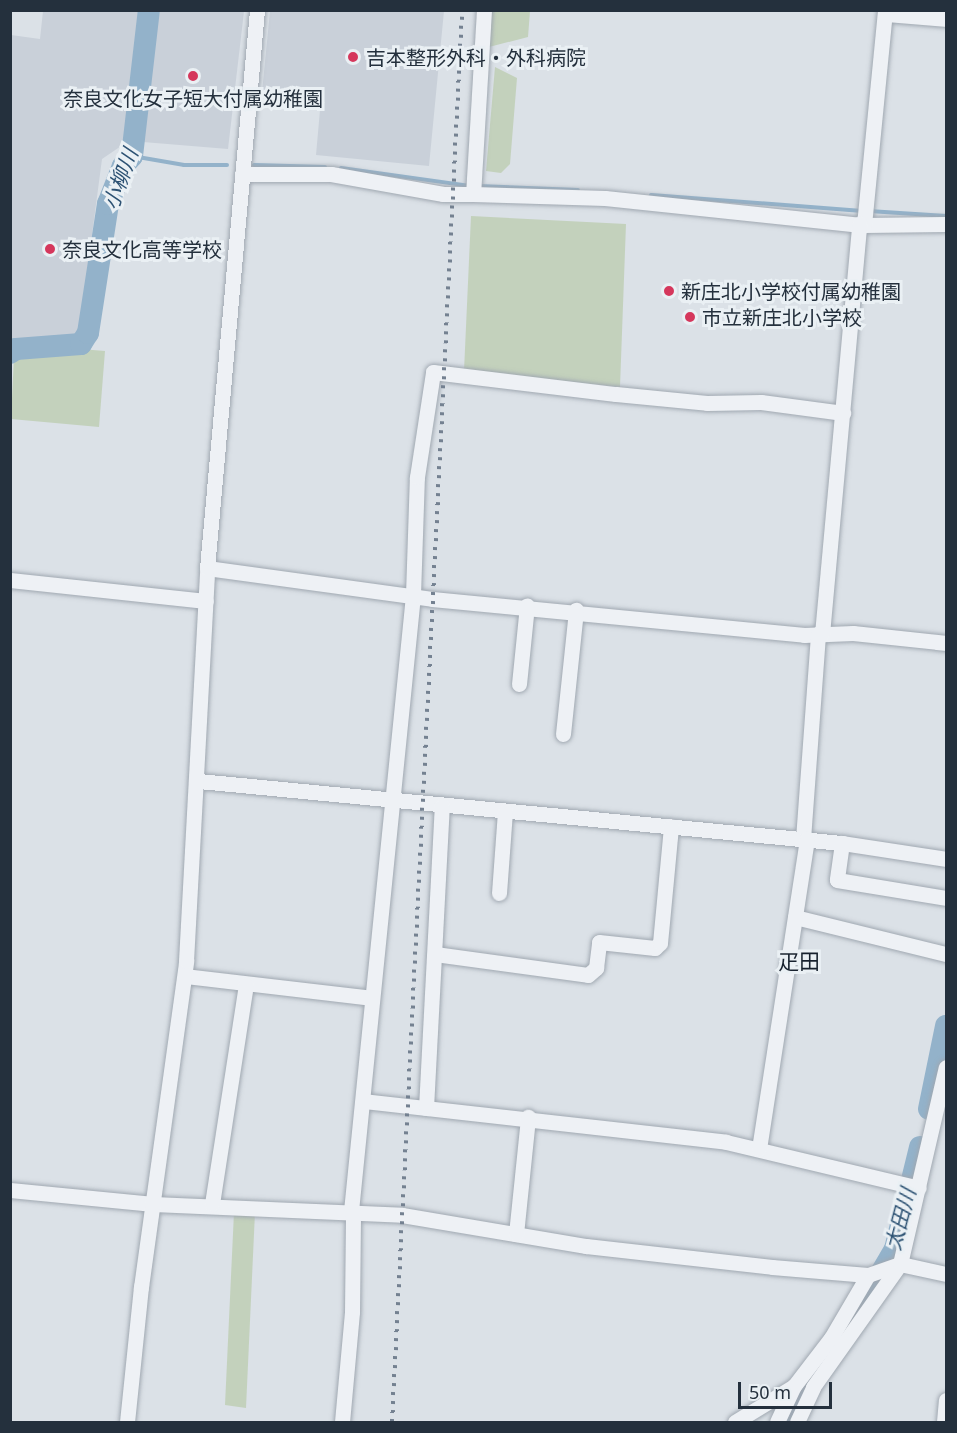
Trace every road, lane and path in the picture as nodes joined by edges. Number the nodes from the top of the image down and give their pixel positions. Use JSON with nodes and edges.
{"nodes":[{"id":1,"x":257,"y":10,"type":"edge"},
{"id":2,"x":484,"y":10,"type":"edge"},
{"id":3,"x":885,"y":12,"type":"edge"},
{"id":4,"x":946,"y":20,"type":"edge"},
{"id":5,"x":242,"y":174,"type":"junction"},
{"id":6,"x":473,"y":194,"type":"junction"},
{"id":7,"x":862,"y":224,"type":"junction"},
{"id":8,"x":946,"y":224,"type":"edge"},
{"id":9,"x":843,"y":413,"type":"junction"},
{"id":10,"x":207,"y":568,"type":"junction"},
{"id":11,"x":10,"y":580,"type":"edge"},
{"id":12,"x":413,"y":595,"type":"junction"},
{"id":13,"x":206,"y":602,"type":"junction"},
{"id":14,"x":527,"y":605,"type":"junction"},
{"id":15,"x":576,"y":610,"type":"junction"},
{"id":16,"x":820,"y":634,"type":"junction"},
{"id":17,"x":946,"y":643,"type":"edge"},
{"id":18,"x":519,"y":684,"type":"dead end"},
{"id":19,"x":563,"y":734,"type":"dead end"},
{"id":20,"x":199,"y":781,"type":"junction"},
{"id":21,"x":393,"y":798,"type":"junction"},
{"id":22,"x":442,"y":805,"type":"junction"},
{"id":23,"x":505,"y":811,"type":"junction"},
{"id":24,"x":671,"y":827,"type":"junction"},
{"id":25,"x":805,"y":839,"type":"junction"},
{"id":26,"x":843,"y":843,"type":"junction"},
{"id":27,"x":946,"y":859,"type":"edge"},
{"id":28,"x":499,"y":893,"type":"dead end"},
{"id":29,"x":946,"y":898,"type":"edge"},
{"id":30,"x":795,"y":917,"type":"junction"},
{"id":31,"x":435,"y":954,"type":"junction"},
{"id":32,"x":946,"y":954,"type":"edge"},
{"id":33,"x":184,"y":976,"type":"junction"},
{"id":34,"x":246,"y":985,"type":"junction"},
{"id":35,"x":372,"y":998,"type":"junction"},
{"id":36,"x":946,"y":1067,"type":"edge"},
{"id":37,"x":363,"y":1101,"type":"junction"},
{"id":38,"x":426,"y":1108,"type":"junction"},
{"id":39,"x":528,"y":1117,"type":"junction"},
{"id":40,"x":759,"y":1149,"type":"junction"},
{"id":41,"x":919,"y":1188,"type":"junction"},
{"id":42,"x":10,"y":1191,"type":"edge"},
{"id":43,"x":153,"y":1204,"type":"junction"},
{"id":44,"x":212,"y":1204,"type":"junction"},
{"id":45,"x":352,"y":1211,"type":"junction"},
{"id":46,"x":516,"y":1234,"type":"junction"},
{"id":47,"x":900,"y":1264,"type":"junction"},
{"id":48,"x":946,"y":1274,"type":"edge"},
{"id":49,"x":868,"y":1275,"type":"junction"},
{"id":50,"x":794,"y":1386,"type":"junction"},
{"id":51,"x":946,"y":1400,"type":"edge"},
{"id":52,"x":127,"y":1422,"type":"edge"},
{"id":53,"x":342,"y":1422,"type":"edge"},
{"id":54,"x":735,"y":1422,"type":"edge"},
{"id":55,"x":777,"y":1422,"type":"edge"},
{"id":56,"x":797,"y":1422,"type":"edge"},
{"id":57,"x":944,"y":1422,"type":"edge"}],
"edges":[{"from":1,"to":5,"type":"street"},
{"from":2,"to":6,"type":"street"},
{"from":3,"to":4,"type":"street"},
{"from":3,"to":7,"type":"street"},
{"from":5,"to":6,"type":"street"},
{"from":5,"to":10,"type":"street"},
{"from":6,"to":7,"type":"street"},
{"from":7,"to":8,"type":"street"},
{"from":7,"to":9,"type":"street"},
{"from":9,"to":12,"type":"street"},
{"from":9,"to":16,"type":"street"},
{"from":10,"to":12,"type":"street"},
{"from":10,"to":13,"type":"street"},
{"from":11,"to":13,"type":"street"},
{"from":12,"to":14,"type":"street"},
{"from":12,"to":21,"type":"street"},
{"from":13,"to":20,"type":"street"},
{"from":14,"to":15,"type":"street"},
{"from":14,"to":18,"type":"street"},
{"from":15,"to":16,"type":"street"},
{"from":15,"to":19,"type":"street"},
{"from":16,"to":17,"type":"street"},
{"from":16,"to":25,"type":"street"},
{"from":20,"to":21,"type":"street"},
{"from":20,"to":33,"type":"street"},
{"from":21,"to":22,"type":"street"},
{"from":21,"to":35,"type":"street"},
{"from":22,"to":23,"type":"street"},
{"from":22,"to":31,"type":"street"},
{"from":23,"to":24,"type":"street"},
{"from":23,"to":28,"type":"street"},
{"from":24,"to":25,"type":"street"},
{"from":24,"to":31,"type":"street"},
{"from":25,"to":26,"type":"street"},
{"from":25,"to":30,"type":"street"},
{"from":26,"to":27,"type":"street"},
{"from":26,"to":29,"type":"street"},
{"from":30,"to":32,"type":"street"},
{"from":30,"to":40,"type":"street"},
{"from":31,"to":38,"type":"street"},
{"from":33,"to":34,"type":"street"},
{"from":33,"to":43,"type":"street"},
{"from":34,"to":35,"type":"street"},
{"from":34,"to":44,"type":"street"},
{"from":35,"to":37,"type":"street"},
{"from":36,"to":41,"type":"street"},
{"from":37,"to":38,"type":"street"},
{"from":37,"to":45,"type":"street"},
{"from":38,"to":39,"type":"street"},
{"from":39,"to":40,"type":"street"},
{"from":39,"to":46,"type":"street"},
{"from":40,"to":41,"type":"street"},
{"from":41,"to":47,"type":"street"},
{"from":42,"to":43,"type":"street"},
{"from":43,"to":44,"type":"street"},
{"from":43,"to":52,"type":"street"},
{"from":44,"to":45,"type":"street"},
{"from":45,"to":46,"type":"street"},
{"from":45,"to":53,"type":"street"},
{"from":46,"to":49,"type":"street"},
{"from":47,"to":48,"type":"street"},
{"from":47,"to":49,"type":"street"},
{"from":47,"to":56,"type":"street"},
{"from":49,"to":50,"type":"street"},
{"from":50,"to":54,"type":"street"},
{"from":50,"to":55,"type":"street"},
{"from":51,"to":57,"type":"street"}]}
